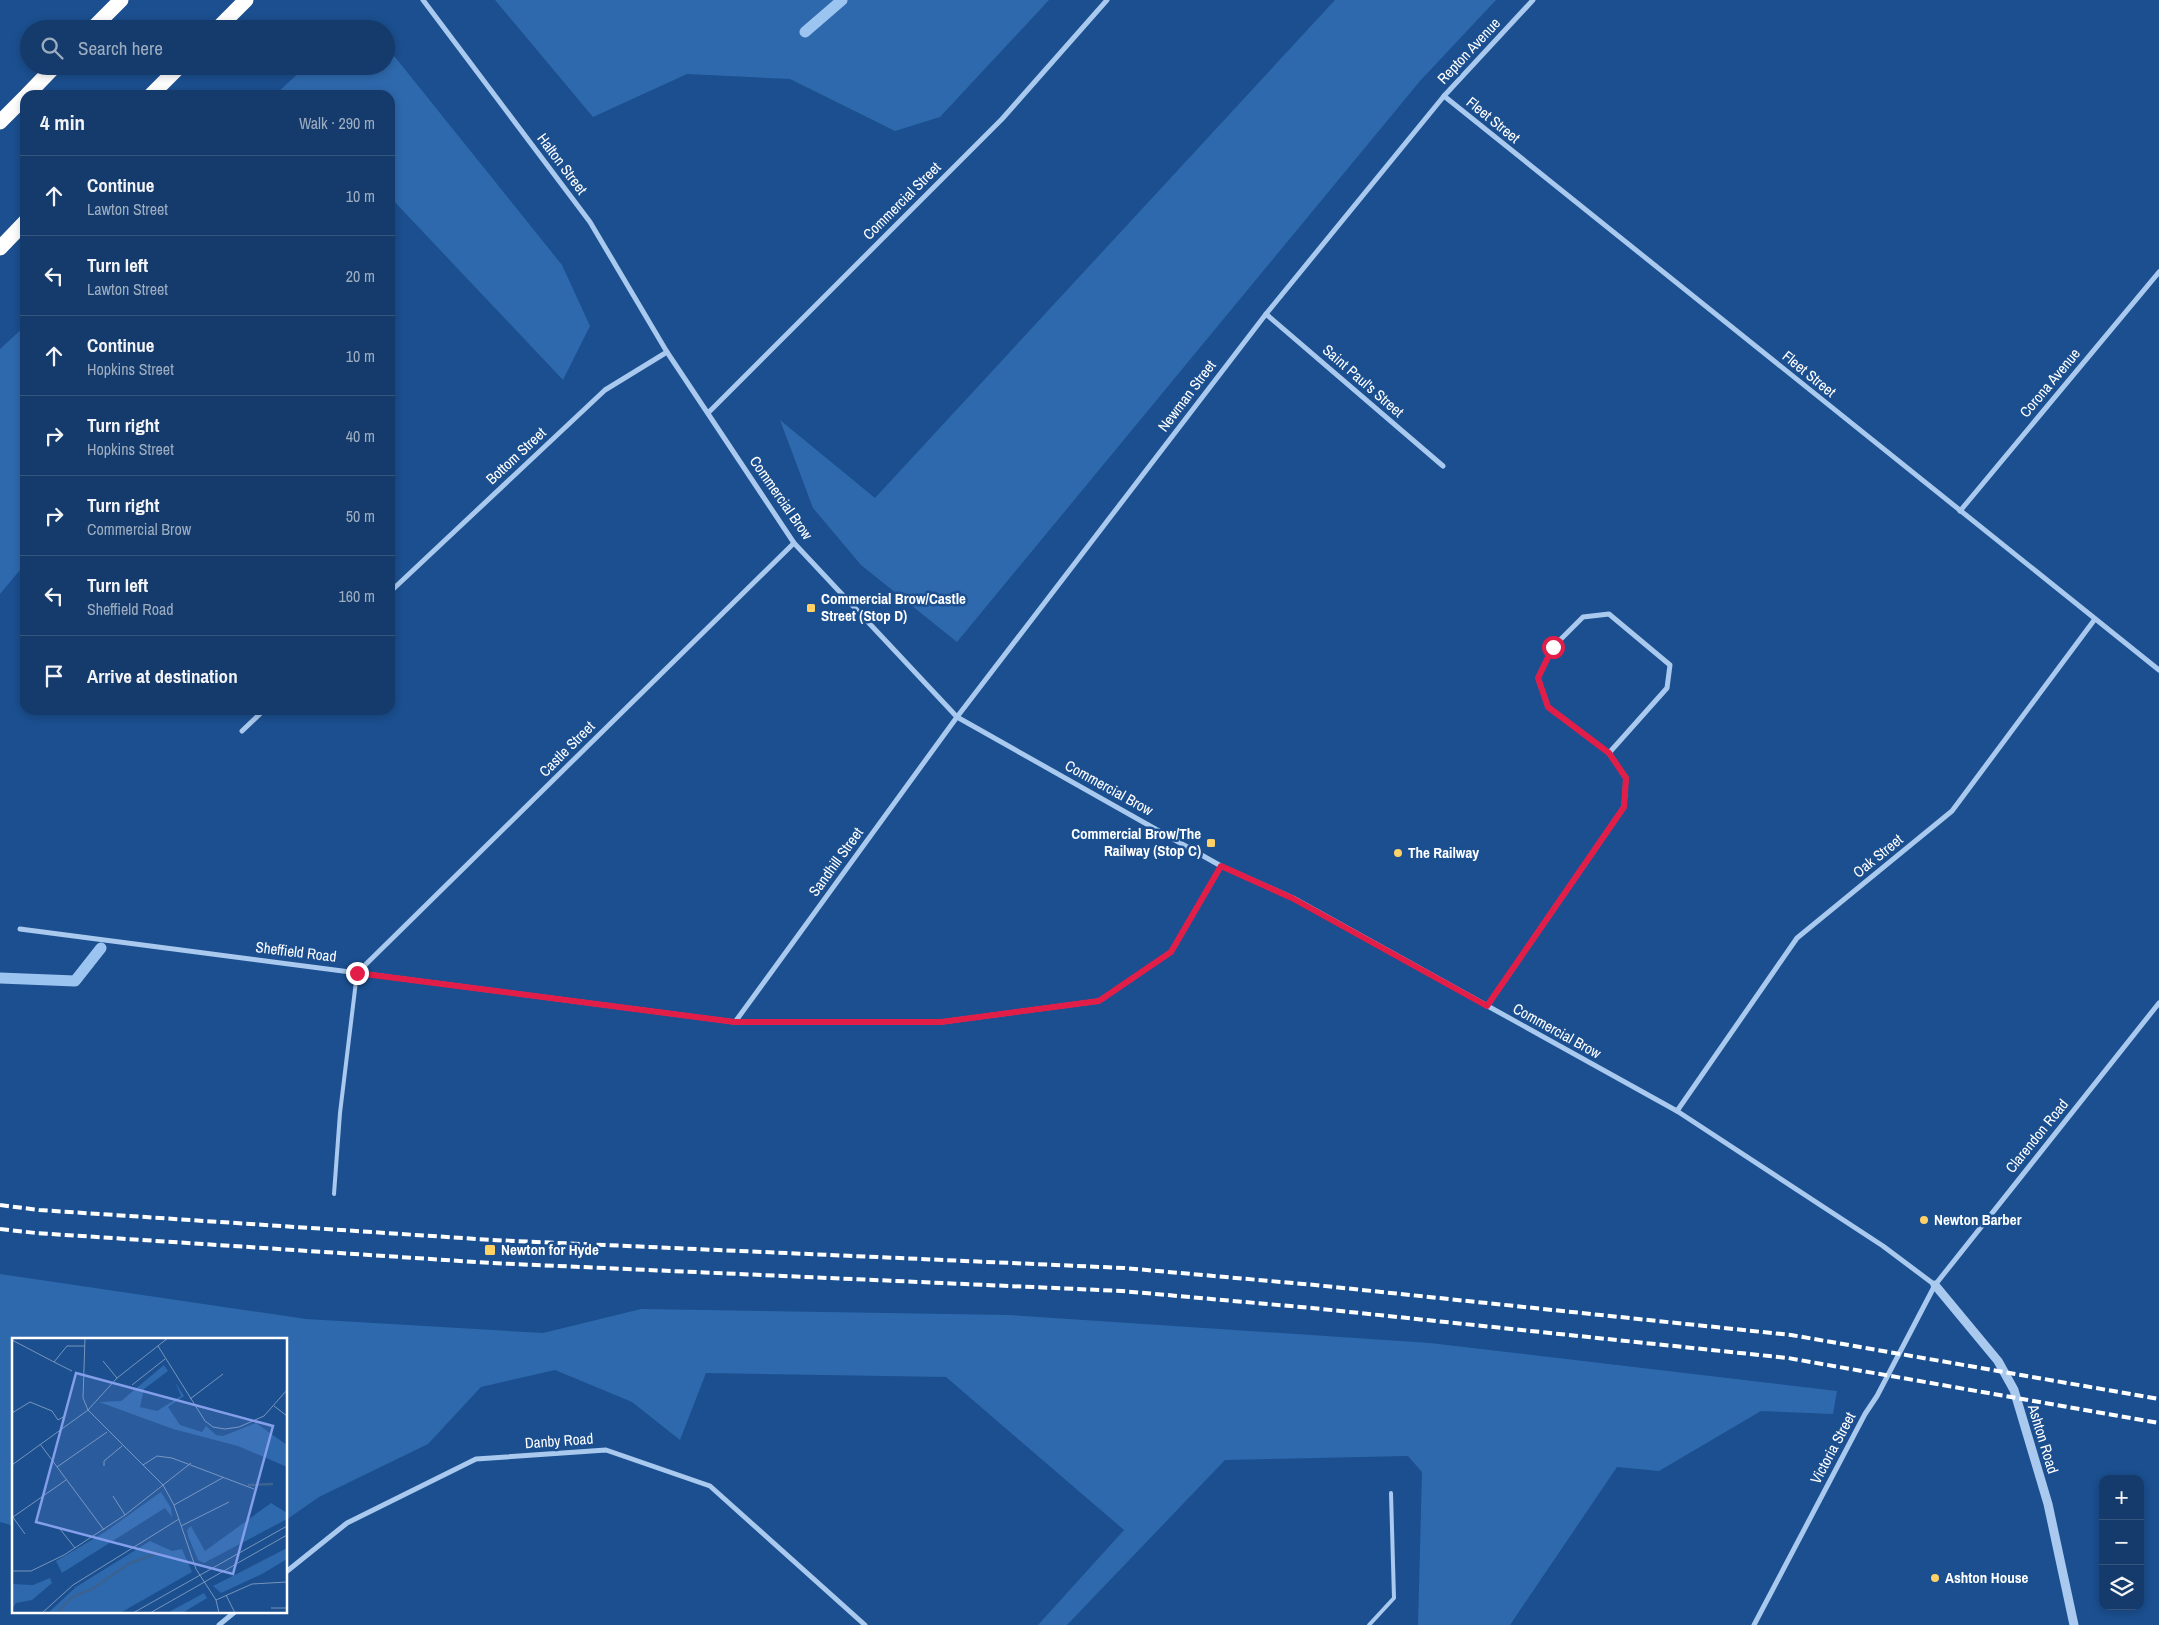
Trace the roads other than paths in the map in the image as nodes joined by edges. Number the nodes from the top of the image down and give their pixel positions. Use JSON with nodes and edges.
{"nodes":[{"id":1,"x":121,"y":0,"type":"edge"},
{"id":2,"x":246,"y":0,"type":"edge"},
{"id":3,"x":423,"y":0,"type":"edge"},
{"id":4,"x":1107,"y":0,"type":"edge"},
{"id":5,"x":1533,"y":0,"type":"edge"},
{"id":6,"x":101,"y":20,"type":"edge"},
{"id":7,"x":226,"y":20,"type":"edge"},
{"id":8,"x":46,"y":75,"type":"edge"},
{"id":9,"x":171,"y":75,"type":"edge"},
{"id":10,"x":32,"y":90,"type":"edge"},
{"id":11,"x":156,"y":90,"type":"edge"},
{"id":12,"x":1444,"y":96,"type":"junction"},
{"id":13,"x":20,"y":102,"type":"edge"},
{"id":14,"x":0,"y":122,"type":"edge"},
{"id":15,"x":20,"y":227,"type":"edge"},
{"id":16,"x":0,"y":248,"type":"edge"},
{"id":17,"x":2159,"y":272,"type":"edge"},
{"id":18,"x":1266,"y":314,"type":"junction"},
{"id":19,"x":668,"y":352,"type":"junction"},
{"id":20,"x":708,"y":413,"type":"junction"},
{"id":21,"x":1443,"y":466,"type":"dead end"},
{"id":22,"x":1960,"y":510,"type":"junction"},
{"id":23,"x":794,"y":542,"type":"junction"},
{"id":24,"x":395,"y":587,"type":"edge"},
{"id":25,"x":2095,"y":619,"type":"junction"},
{"id":26,"x":2159,"y":661,"type":"edge"},
{"id":27,"x":2157,"y":668,"type":"edge"},
{"id":28,"x":259,"y":715,"type":"edge"},
{"id":29,"x":957,"y":717,"type":"junction"},
{"id":30,"x":242,"y":731,"type":"dead end"},
{"id":31,"x":1609,"y":753,"type":"junction"},
{"id":32,"x":1221,"y":866,"type":"junction"},
{"id":33,"x":20,"y":929,"type":"dead end"},
{"id":34,"x":357,"y":973,"type":"junction"},
{"id":35,"x":2159,"y":1003,"type":"edge"},
{"id":36,"x":1487,"y":1006,"type":"junction"},
{"id":37,"x":735,"y":1022,"type":"junction"},
{"id":38,"x":1677,"y":1111,"type":"junction"},
{"id":39,"x":334,"y":1194,"type":"dead end"},
{"id":40,"x":1936,"y":1285,"type":"junction"},
{"id":41,"x":1391,"y":1493,"type":"dead end"},
{"id":42,"x":288,"y":1570,"type":"edge"},
{"id":43,"x":235,"y":1612,"type":"edge"},
{"id":44,"x":219,"y":1625,"type":"edge"},
{"id":45,"x":865,"y":1625,"type":"edge"},
{"id":46,"x":1369,"y":1625,"type":"edge"},
{"id":47,"x":1754,"y":1625,"type":"edge"},
{"id":48,"x":2074,"y":1625,"type":"edge"}],
"edges":[{"from":1,"to":6,"type":"highway"},
{"from":2,"to":7,"type":"highway"},
{"from":3,"to":19,"type":"street","name":"Halton Street"},
{"from":4,"to":20,"type":"street","name":"Commercial Street"},
{"from":5,"to":12,"type":"street","name":"Repton Avenue"},
{"from":8,"to":10,"type":"highway"},
{"from":9,"to":11,"type":"highway"},
{"from":12,"to":18,"type":"street","name":"Newman Street"},
{"from":12,"to":22,"type":"street","name":"Fleet Street"},
{"from":13,"to":14,"type":"highway"},
{"from":15,"to":16,"type":"highway"},
{"from":17,"to":22,"type":"street","name":"Corona Avenue"},
{"from":18,"to":21,"type":"street","name":"Saint Paul's Street"},
{"from":18,"to":29,"type":"street","name":"Newman Street"},
{"from":19,"to":20,"type":"street","name":"Commercial Brow"},
{"from":19,"to":24,"type":"street","name":"Bottom Street"},
{"from":20,"to":23,"type":"street","name":"Commercial Brow"},
{"from":22,"to":25,"type":"street","name":"Fleet Street"},
{"from":23,"to":29,"type":"street","name":"Commercial Brow"},
{"from":23,"to":34,"type":"street","name":"Castle Street"},
{"from":25,"to":27,"type":"street","name":"Fleet Street"},
{"from":25,"to":38,"type":"street","name":"Oak Street"},
{"from":26,"to":27,"type":"lane"},
{"from":28,"to":30,"type":"street"},
{"from":29,"to":32,"type":"street","name":"Commercial Brow"},
{"from":29,"to":37,"type":"street","name":"Sandhill Street"},
{"from":31,"to":31,"type":"street"},
{"from":31,"to":36,"type":"street"},
{"from":32,"to":36,"type":"street","name":"Commercial Brow"},
{"from":32,"to":37,"type":"street","name":"Sheffield Road"},
{"from":33,"to":34,"type":"street","name":"Sheffield Road"},
{"from":34,"to":37,"type":"street","name":"Sheffield Road"},
{"from":34,"to":39,"type":"lane"},
{"from":35,"to":40,"type":"street","name":"Clarendon Road"},
{"from":36,"to":38,"type":"street","name":"Commercial Brow"},
{"from":38,"to":40,"type":"street","name":"Commercial Brow"},
{"from":40,"to":47,"type":"street","name":"Victoria Street"},
{"from":40,"to":48,"type":"street","name":"Ashton Road"},
{"from":41,"to":46,"type":"lane"},
{"from":42,"to":45,"type":"street","name":"Danby Road"},
{"from":43,"to":44,"type":"street"}]}
